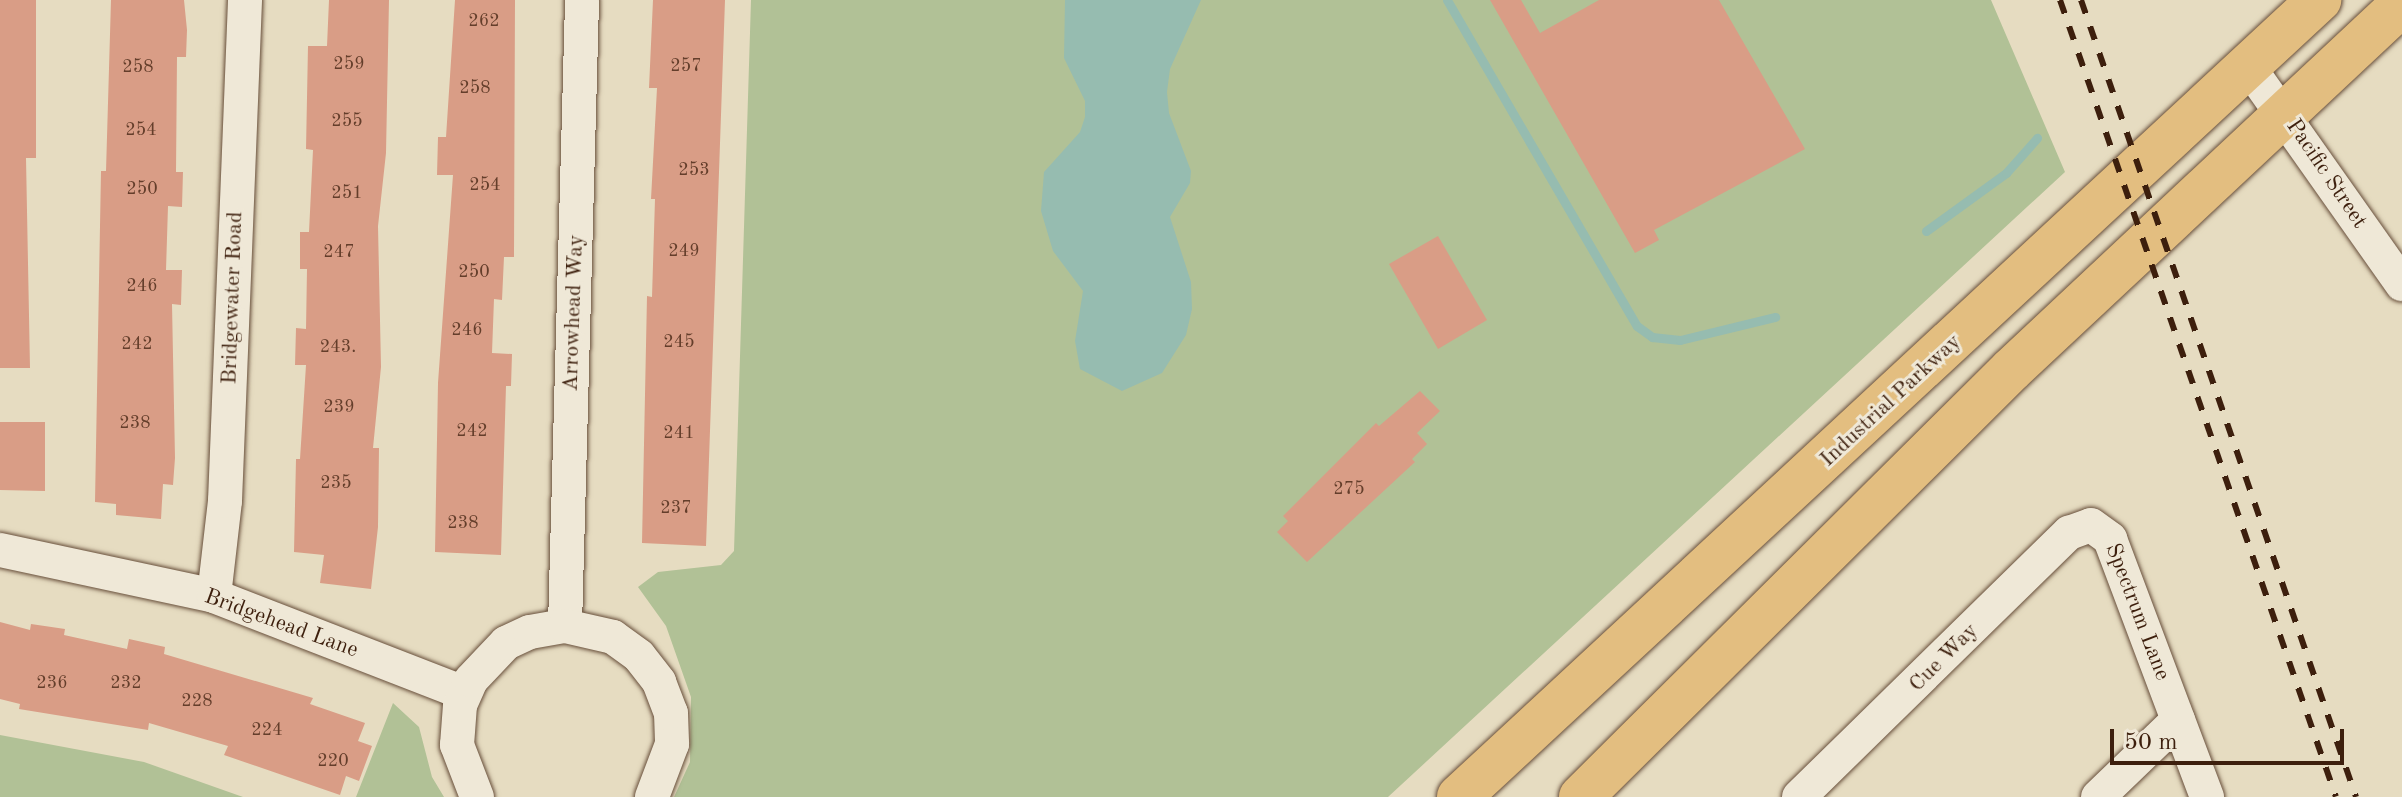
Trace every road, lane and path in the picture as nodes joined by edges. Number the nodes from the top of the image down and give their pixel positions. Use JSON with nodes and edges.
{"nodes":[{"id":1,"x":245,"y":0,"type":"edge"},
{"id":2,"x":582,"y":0,"type":"edge"},
{"id":3,"x":2319,"y":0,"type":"edge"},
{"id":4,"x":2402,"y":4,"type":"edge"},
{"id":5,"x":2248,"y":66,"type":"junction"},
{"id":6,"x":2285,"y":113,"type":"junction"},
{"id":7,"x":2402,"y":284,"type":"edge"},
{"id":8,"x":2091,"y":525,"type":"joint"},
{"id":9,"x":0,"y":550,"type":"edge"},
{"id":10,"x":214,"y":596,"type":"junction"},
{"id":11,"x":565,"y":626,"type":"junction"},
{"id":12,"x":464,"y":693,"type":"junction"},
{"id":13,"x":2178,"y":720,"type":"junction"},
{"id":14,"x":1585,"y":796,"type":"edge"},
{"id":15,"x":477,"y":797,"type":"edge"},
{"id":16,"x":653,"y":797,"type":"edge"},
{"id":17,"x":1459,"y":797,"type":"edge"},
{"id":18,"x":1799,"y":797,"type":"edge"},
{"id":19,"x":2098,"y":797,"type":"edge"},
{"id":20,"x":2207,"y":797,"type":"edge"}],
"edges":[{"from":1,"to":10,"type":"street","name":"Bridgewater Road"},
{"from":2,"to":11,"type":"street","name":"Arrowhead Way"},
{"from":3,"to":5,"type":"main road","name":"Industrial Parkway"},
{"from":4,"to":6,"type":"main road"},
{"from":5,"to":6,"type":"street","name":"Pacific Street"},
{"from":5,"to":17,"type":"main road","name":"Industrial Parkway"},
{"from":6,"to":7,"type":"street","name":"Pacific Street"},
{"from":6,"to":14,"type":"main road"},
{"from":8,"to":13,"type":"street","name":"Spectrum Lane"},
{"from":8,"to":18,"type":"street","name":"Cue Way"},
{"from":9,"to":10,"type":"street","name":"Bridgehead Lane"},
{"from":10,"to":12,"type":"street","name":"Bridgehead Lane"},
{"from":11,"to":12,"type":"street"},
{"from":11,"to":16,"type":"street"},
{"from":12,"to":15,"type":"street"},
{"from":13,"to":19,"type":"street"},
{"from":13,"to":20,"type":"street","name":"Spectrum Lane"}]}
